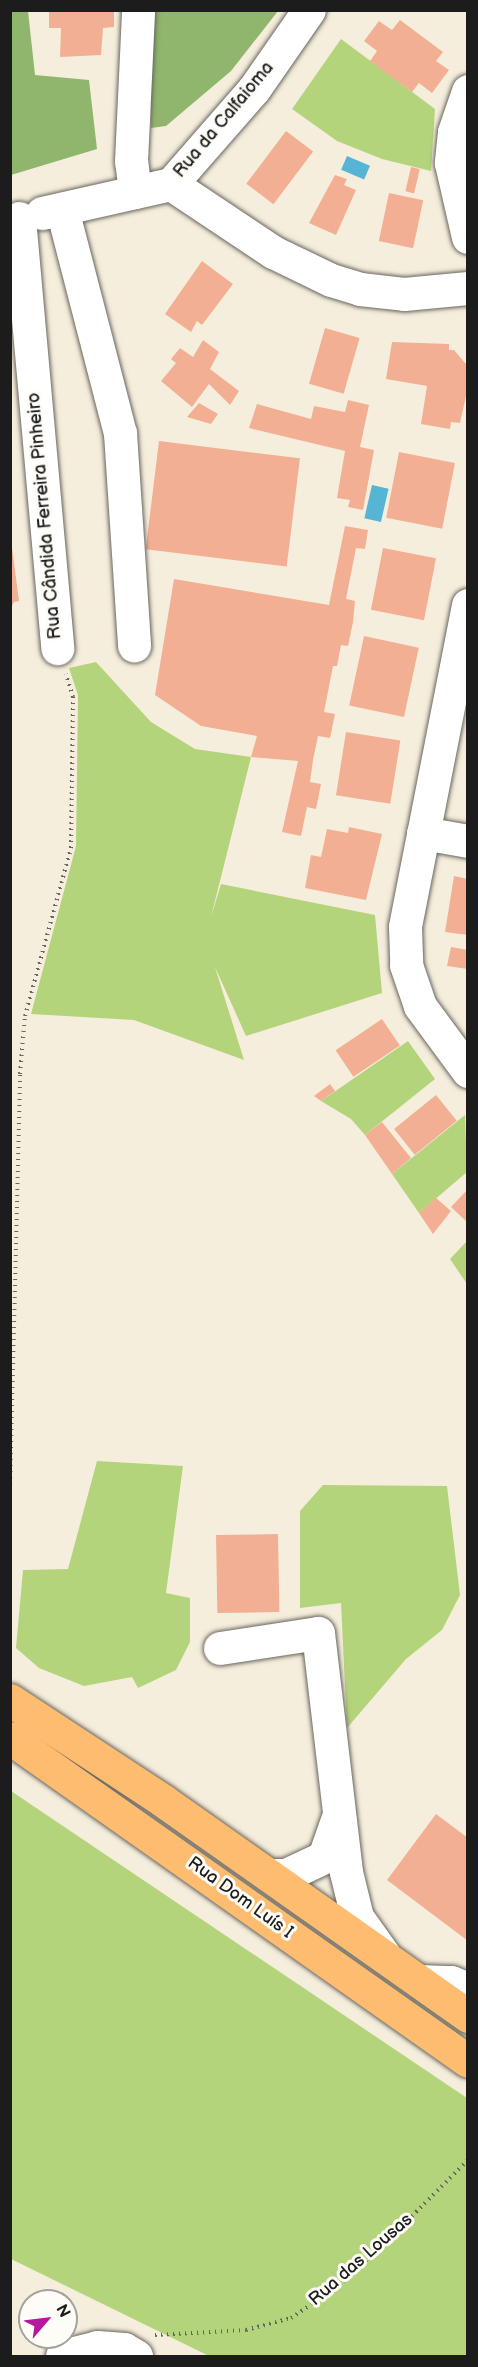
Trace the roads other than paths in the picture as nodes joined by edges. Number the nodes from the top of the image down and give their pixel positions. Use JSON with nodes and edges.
{"nodes":[{"id":1,"x":138,"y":10,"type":"edge"},
{"id":2,"x":309,"y":10,"type":"edge"},
{"id":3,"x":468,"y":91,"type":"edge"},
{"id":4,"x":171,"y":184,"type":"junction"},
{"id":5,"x":135,"y":192,"type":"junction"},
{"id":6,"x":62,"y":209,"type":"junction"},
{"id":7,"x":15,"y":218,"type":"edge"},
{"id":8,"x":468,"y":237,"type":"edge"},
{"id":9,"x":468,"y":288,"type":"edge"},
{"id":10,"x":468,"y":605,"type":"edge"},
{"id":11,"x":135,"y":646,"type":"dead end"},
{"id":12,"x":57,"y":648,"type":"road end"},
{"id":13,"x":423,"y":833,"type":"junction"},
{"id":14,"x":468,"y":841,"type":"edge"},
{"id":15,"x":468,"y":1071,"type":"edge"},
{"id":16,"x":220,"y":1648,"type":"dead end"},
{"id":17,"x":10,"y":1700,"type":"edge"},
{"id":18,"x":10,"y":1738,"type":"edge"},
{"id":19,"x":339,"y":1816,"type":"junction"},
{"id":20,"x":269,"y":1875,"type":"junction"},
{"id":21,"x":386,"y":1958,"type":"junction"},
{"id":22,"x":419,"y":1982,"type":"junction"},
{"id":23,"x":468,"y":1989,"type":"edge"},
{"id":24,"x":468,"y":2016,"type":"edge"},
{"id":25,"x":468,"y":2061,"type":"edge"},
{"id":26,"x":130,"y":2353,"type":"edge"},
{"id":27,"x":62,"y":2356,"type":"edge"}],
"edges":[{"from":1,"to":5,"type":"street"},
{"from":2,"to":4,"type":"street","name":"Rua da Calfaioma"},
{"from":3,"to":8,"type":"street"},
{"from":4,"to":5,"type":"street","name":"Rua da Calfaioma"},
{"from":4,"to":9,"type":"street"},
{"from":5,"to":6,"type":"street","name":"Rua da Calfaioma"},
{"from":6,"to":7,"type":"street","name":"Rua da Calfaioma"},
{"from":6,"to":11,"type":"street"},
{"from":7,"to":12,"type":"street","name":"Rua Cândida Ferreira Pinheiro"},
{"from":10,"to":13,"type":"street"},
{"from":13,"to":14,"type":"street"},
{"from":13,"to":15,"type":"street"},
{"from":16,"to":19,"type":"street"},
{"from":17,"to":20,"type":"main road","name":"Rua Dom Luís I"},
{"from":18,"to":25,"type":"main road","name":"Rua Dom Luís I"},
{"from":19,"to":20,"type":"street"},
{"from":19,"to":21,"type":"street"},
{"from":20,"to":21,"type":"main road","name":"Rua Dom Luís I"},
{"from":21,"to":22,"type":"main road","name":"Rua Dom Luís I"},
{"from":22,"to":23,"type":"street"},
{"from":22,"to":24,"type":"main road","name":"Rua Dom Luís I"},
{"from":26,"to":27,"type":"street"}]}
